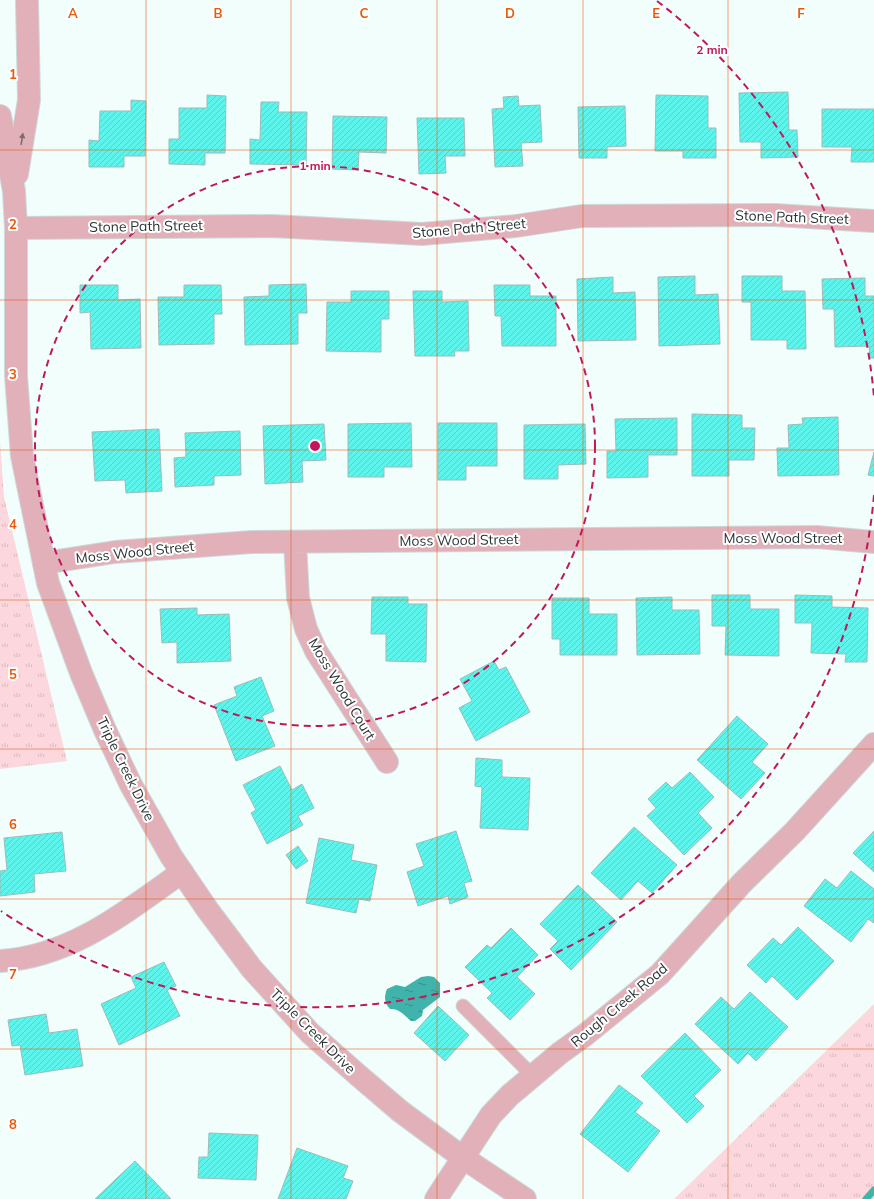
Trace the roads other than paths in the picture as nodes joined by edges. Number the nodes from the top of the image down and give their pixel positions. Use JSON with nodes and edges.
{"nodes":[{"id":1,"x":27,"y":0,"type":"edge"},
{"id":2,"x":0,"y":116,"type":"edge"},
{"id":3,"x":14,"y":191,"type":"junction"},
{"id":4,"x":874,"y":221,"type":"edge"},
{"id":5,"x":16,"y":228,"type":"junction"},
{"id":6,"x":295,"y":542,"type":"junction"},
{"id":7,"x":874,"y":542,"type":"edge"},
{"id":8,"x":44,"y":563,"type":"junction"},
{"id":9,"x":874,"y":744,"type":"edge"},
{"id":10,"x":387,"y":762,"type":"dead end"},
{"id":11,"x":182,"y":872,"type":"junction"},
{"id":12,"x":0,"y":961,"type":"edge"},
{"id":13,"x":463,"y":1006,"type":"dead end"},
{"id":14,"x":533,"y":1076,"type":"junction"},
{"id":15,"x":462,"y":1157,"type":"junction"},
{"id":16,"x":436,"y":1199,"type":"edge"},
{"id":17,"x":525,"y":1199,"type":"edge"}],
"edges":[{"from":3,"to":1,"type":"street","name":"Triple Creek Drive","one_way":true},
{"from":2,"to":3,"type":"street","name":"Triple Creek Drive"},
{"from":3,"to":5,"type":"street","name":"Triple Creek Drive"},
{"from":4,"to":5,"type":"street","name":"Stone Path Street"},
{"from":5,"to":8,"type":"street","name":"Triple Creek Drive"},
{"from":6,"to":7,"type":"street","name":"Moss Wood Street"},
{"from":6,"to":8,"type":"street","name":"Moss Wood Street"},
{"from":6,"to":10,"type":"street","name":"Moss Wood Court"},
{"from":8,"to":11,"type":"street","name":"Triple Creek Drive"},
{"from":9,"to":14,"type":"street","name":"Rough Creek Road"},
{"from":11,"to":12,"type":"street"},
{"from":11,"to":15,"type":"street","name":"Triple Creek Drive"},
{"from":13,"to":14,"type":"lane"},
{"from":14,"to":15,"type":"street","name":"Rough Creek Road"},
{"from":15,"to":16,"type":"street","name":"Rough Creek Road"},
{"from":15,"to":17,"type":"street","name":"Triple Creek Drive"}]}
